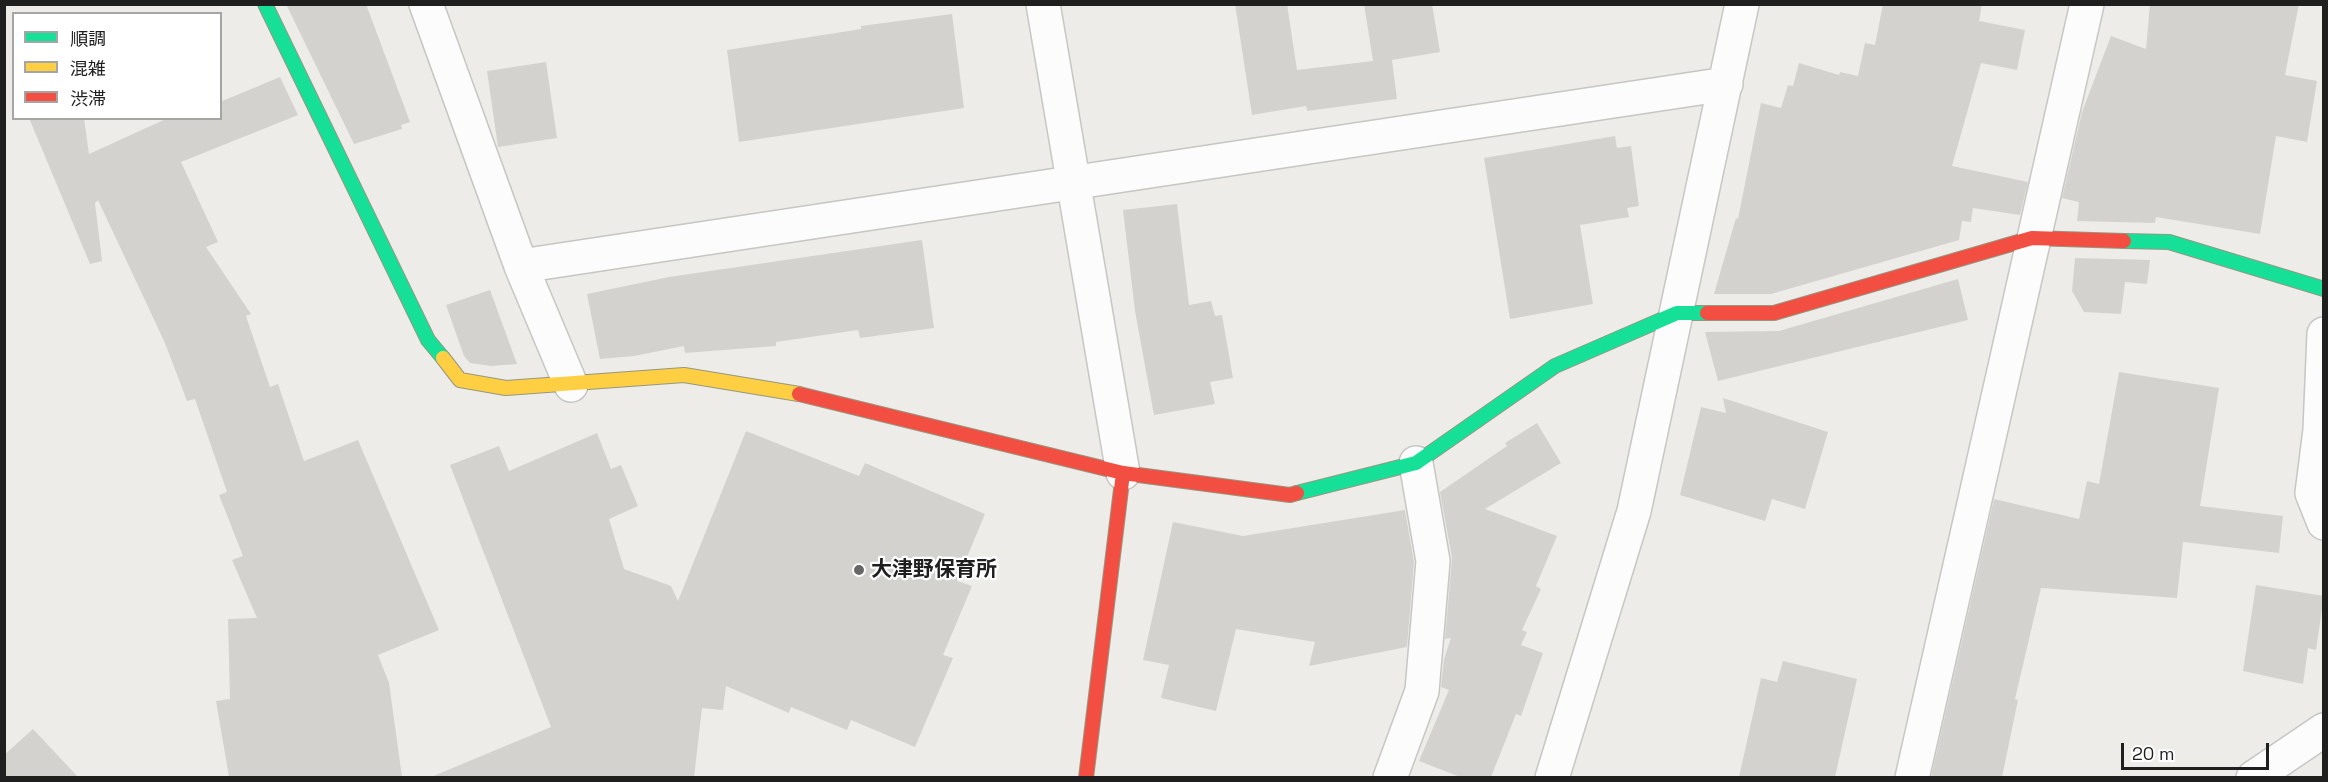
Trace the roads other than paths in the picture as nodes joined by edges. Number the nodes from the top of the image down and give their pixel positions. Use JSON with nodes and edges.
{"nodes":[{"id":1,"x":265,"y":4,"type":"edge"},
{"id":2,"x":426,"y":4,"type":"edge"},
{"id":3,"x":1043,"y":4,"type":"edge"},
{"id":4,"x":1743,"y":4,"type":"edge"},
{"id":5,"x":2087,"y":4,"type":"edge"},
{"id":6,"x":1726,"y":84,"type":"junction"},
{"id":7,"x":1072,"y":184,"type":"junction"},
{"id":8,"x":2032,"y":238,"type":"junction"},
{"id":9,"x":521,"y":266,"type":"junction"},
{"id":10,"x":2324,"y":289,"type":"edge"},
{"id":11,"x":1677,"y":313,"type":"junction"},
{"id":12,"x":2324,"y":334,"type":"edge"},
{"id":13,"x":571,"y":385,"type":"junction"},
{"id":14,"x":1416,"y":463,"type":"junction"},
{"id":15,"x":1123,"y":473,"type":"junction"},
{"id":16,"x":2324,"y":523,"type":"edge"},
{"id":17,"x":2324,"y":730,"type":"edge"},
{"id":18,"x":1086,"y":777,"type":"edge"},
{"id":19,"x":1390,"y":777,"type":"edge"},
{"id":20,"x":1552,"y":777,"type":"edge"},
{"id":21,"x":1912,"y":777,"type":"edge"},
{"id":22,"x":2253,"y":777,"type":"edge"}],
"edges":[{"from":1,"to":13,"type":"street"},
{"from":2,"to":9,"type":"street"},
{"from":3,"to":7,"type":"street"},
{"from":4,"to":6,"type":"street"},
{"from":5,"to":8,"type":"street"},
{"from":6,"to":7,"type":"street"},
{"from":6,"to":11,"type":"street"},
{"from":7,"to":9,"type":"street"},
{"from":7,"to":15,"type":"street"},
{"from":8,"to":10,"type":"street"},
{"from":8,"to":11,"type":"street"},
{"from":8,"to":21,"type":"street"},
{"from":9,"to":13,"type":"street"},
{"from":11,"to":14,"type":"street"},
{"from":11,"to":20,"type":"street"},
{"from":12,"to":16,"type":"street"},
{"from":13,"to":15,"type":"street"},
{"from":14,"to":15,"type":"street"},
{"from":14,"to":19,"type":"street"},
{"from":15,"to":18,"type":"street"},
{"from":17,"to":22,"type":"street"}]}
